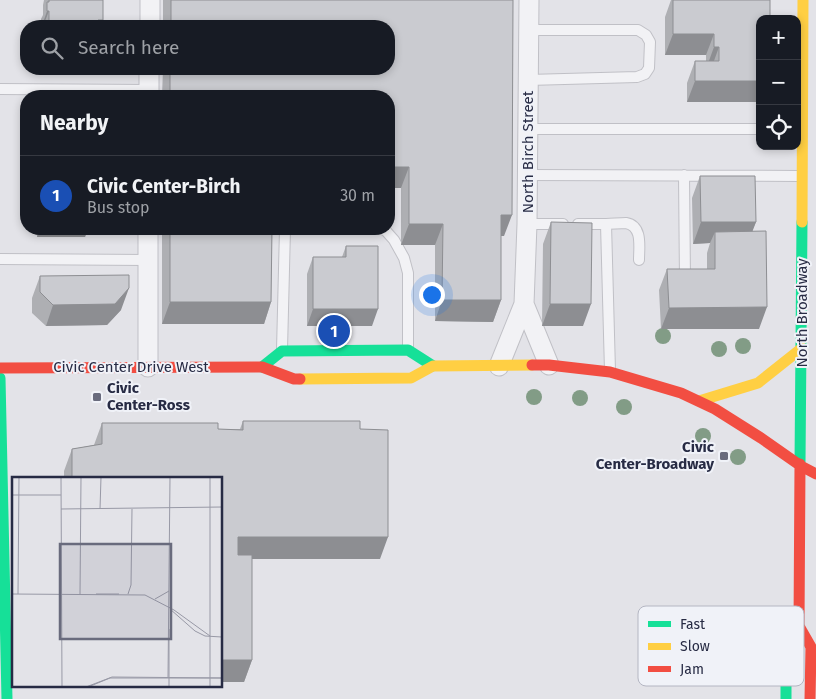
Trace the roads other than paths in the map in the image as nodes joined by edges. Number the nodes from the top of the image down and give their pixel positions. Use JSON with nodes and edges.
{"nodes":[{"id":1,"x":150,"y":0,"type":"edge"},
{"id":2,"x":529,"y":0,"type":"edge"},
{"id":3,"x":803,"y":0,"type":"edge"},
{"id":4,"x":150,"y":20,"type":"edge"},
{"id":5,"x":528,"y":30,"type":"junction"},
{"id":6,"x":150,"y":75,"type":"edge"},
{"id":7,"x":528,"y":80,"type":"junction"},
{"id":8,"x":0,"y":90,"type":"edge"},
{"id":9,"x":20,"y":90,"type":"edge"},
{"id":10,"x":149,"y":90,"type":"edge"},
{"id":11,"x":801,"y":105,"type":"edge"},
{"id":12,"x":528,"y":129,"type":"junction"},
{"id":13,"x":756,"y":129,"type":"edge"},
{"id":14,"x":801,"y":134,"type":"edge"},
{"id":15,"x":527,"y":175,"type":"junction"},
{"id":16,"x":684,"y":175,"type":"junction"},
{"id":17,"x":802,"y":176,"type":"junction"},
{"id":18,"x":527,"y":224,"type":"junction"},
{"id":19,"x":606,"y":224,"type":"junction"},
{"id":20,"x":148,"y":235,"type":"edge"},
{"id":21,"x":285,"y":235,"type":"edge"},
{"id":22,"x":390,"y":235,"type":"edge"},
{"id":23,"x":0,"y":259,"type":"edge"},
{"id":24,"x":148,"y":260,"type":"junction"},
{"id":25,"x":640,"y":260,"type":"dead end"},
{"id":26,"x":686,"y":285,"type":"edge"},
{"id":27,"x":524,"y":304,"type":"junction"},
{"id":28,"x":802,"y":348,"type":"junction"},
{"id":29,"x":408,"y":350,"type":"junction"},
{"id":30,"x":282,"y":351,"type":"junction"},
{"id":31,"x":549,"y":365,"type":"junction"},
{"id":32,"x":433,"y":366,"type":"junction"},
{"id":33,"x":499,"y":366,"type":"junction"},
{"id":34,"x":148,"y":367,"type":"junction"},
{"id":35,"x":262,"y":367,"type":"junction"},
{"id":36,"x":0,"y":368,"type":"edge"},
{"id":37,"x":610,"y":372,"type":"junction"},
{"id":38,"x":0,"y":378,"type":"edge"},
{"id":39,"x":699,"y":401,"type":"junction"},
{"id":40,"x":801,"y":466,"type":"junction"},
{"id":41,"x":814,"y":478,"type":"edge"},
{"id":42,"x":2,"y":589,"type":"edge"},
{"id":43,"x":802,"y":606,"type":"edge"},
{"id":44,"x":3,"y":632,"type":"edge"},
{"id":45,"x":804,"y":636,"type":"edge"},
{"id":46,"x":786,"y":686,"type":"edge"},
{"id":47,"x":7,"y":699,"type":"edge"},
{"id":48,"x":786,"y":699,"type":"edge"},
{"id":49,"x":810,"y":699,"type":"edge"}],
"edges":[{"from":1,"to":4,"type":"street"},
{"from":2,"to":5,"type":"street","name":"North Birch Street"},
{"from":3,"to":11,"type":"main road","name":"North Broadway"},
{"from":5,"to":7,"type":"street","name":"North Birch Street"},
{"from":5,"to":7,"type":"lane"},
{"from":6,"to":10,"type":"street"},
{"from":7,"to":12,"type":"street","name":"North Birch Street"},
{"from":8,"to":9,"type":"lane"},
{"from":12,"to":13,"type":"lane"},
{"from":12,"to":15,"type":"street","name":"North Birch Street"},
{"from":14,"to":17,"type":"main road","name":"North Broadway"},
{"from":15,"to":16,"type":"lane"},
{"from":15,"to":18,"type":"street","name":"North Birch Street"},
{"from":16,"to":17,"type":"lane"},
{"from":16,"to":26,"type":"lane"},
{"from":17,"to":28,"type":"main road","name":"North Broadway"},
{"from":18,"to":19,"type":"lane"},
{"from":18,"to":27,"type":"street","name":"North Birch Street"},
{"from":19,"to":25,"type":"lane"},
{"from":19,"to":37,"type":"lane"},
{"from":20,"to":24,"type":"street"},
{"from":21,"to":30,"type":"lane"},
{"from":22,"to":29,"type":"lane"},
{"from":23,"to":24,"type":"lane"},
{"from":24,"to":34,"type":"street"},
{"from":27,"to":31,"type":"street","name":"North Birch Street"},
{"from":27,"to":33,"type":"street","name":"North Birch Street"},
{"from":28,"to":39,"type":"main road"},
{"from":28,"to":40,"type":"main road","name":"North Broadway"},
{"from":29,"to":30,"type":"main road"},
{"from":29,"to":32,"type":"main road"},
{"from":30,"to":35,"type":"main road"},
{"from":31,"to":33,"type":"main road","name":"Civic Center Drive West"},
{"from":31,"to":37,"type":"main road","name":"Civic Center Drive West"},
{"from":32,"to":33,"type":"main road","name":"Civic Center Drive West"},
{"from":32,"to":35,"type":"main road","name":"Civic Center Drive West"},
{"from":34,"to":35,"type":"main road","name":"Civic Center Drive West"},
{"from":34,"to":36,"type":"main road","name":"Civic Center Drive West"},
{"from":37,"to":39,"type":"main road","name":"Civic Center Drive West"},
{"from":38,"to":42,"type":"main road"},
{"from":39,"to":40,"type":"main road","name":"Civic Center Drive West"},
{"from":40,"to":41,"type":"main road","name":"Civic Center Drive West"},
{"from":40,"to":43,"type":"main road","name":"North Broadway"},
{"from":42,"to":44,"type":"main road"},
{"from":44,"to":47,"type":"main road"},
{"from":45,"to":49,"type":"main road","name":"North Broadway"},
{"from":46,"to":48,"type":"main road","name":"North Broadway"}]}
